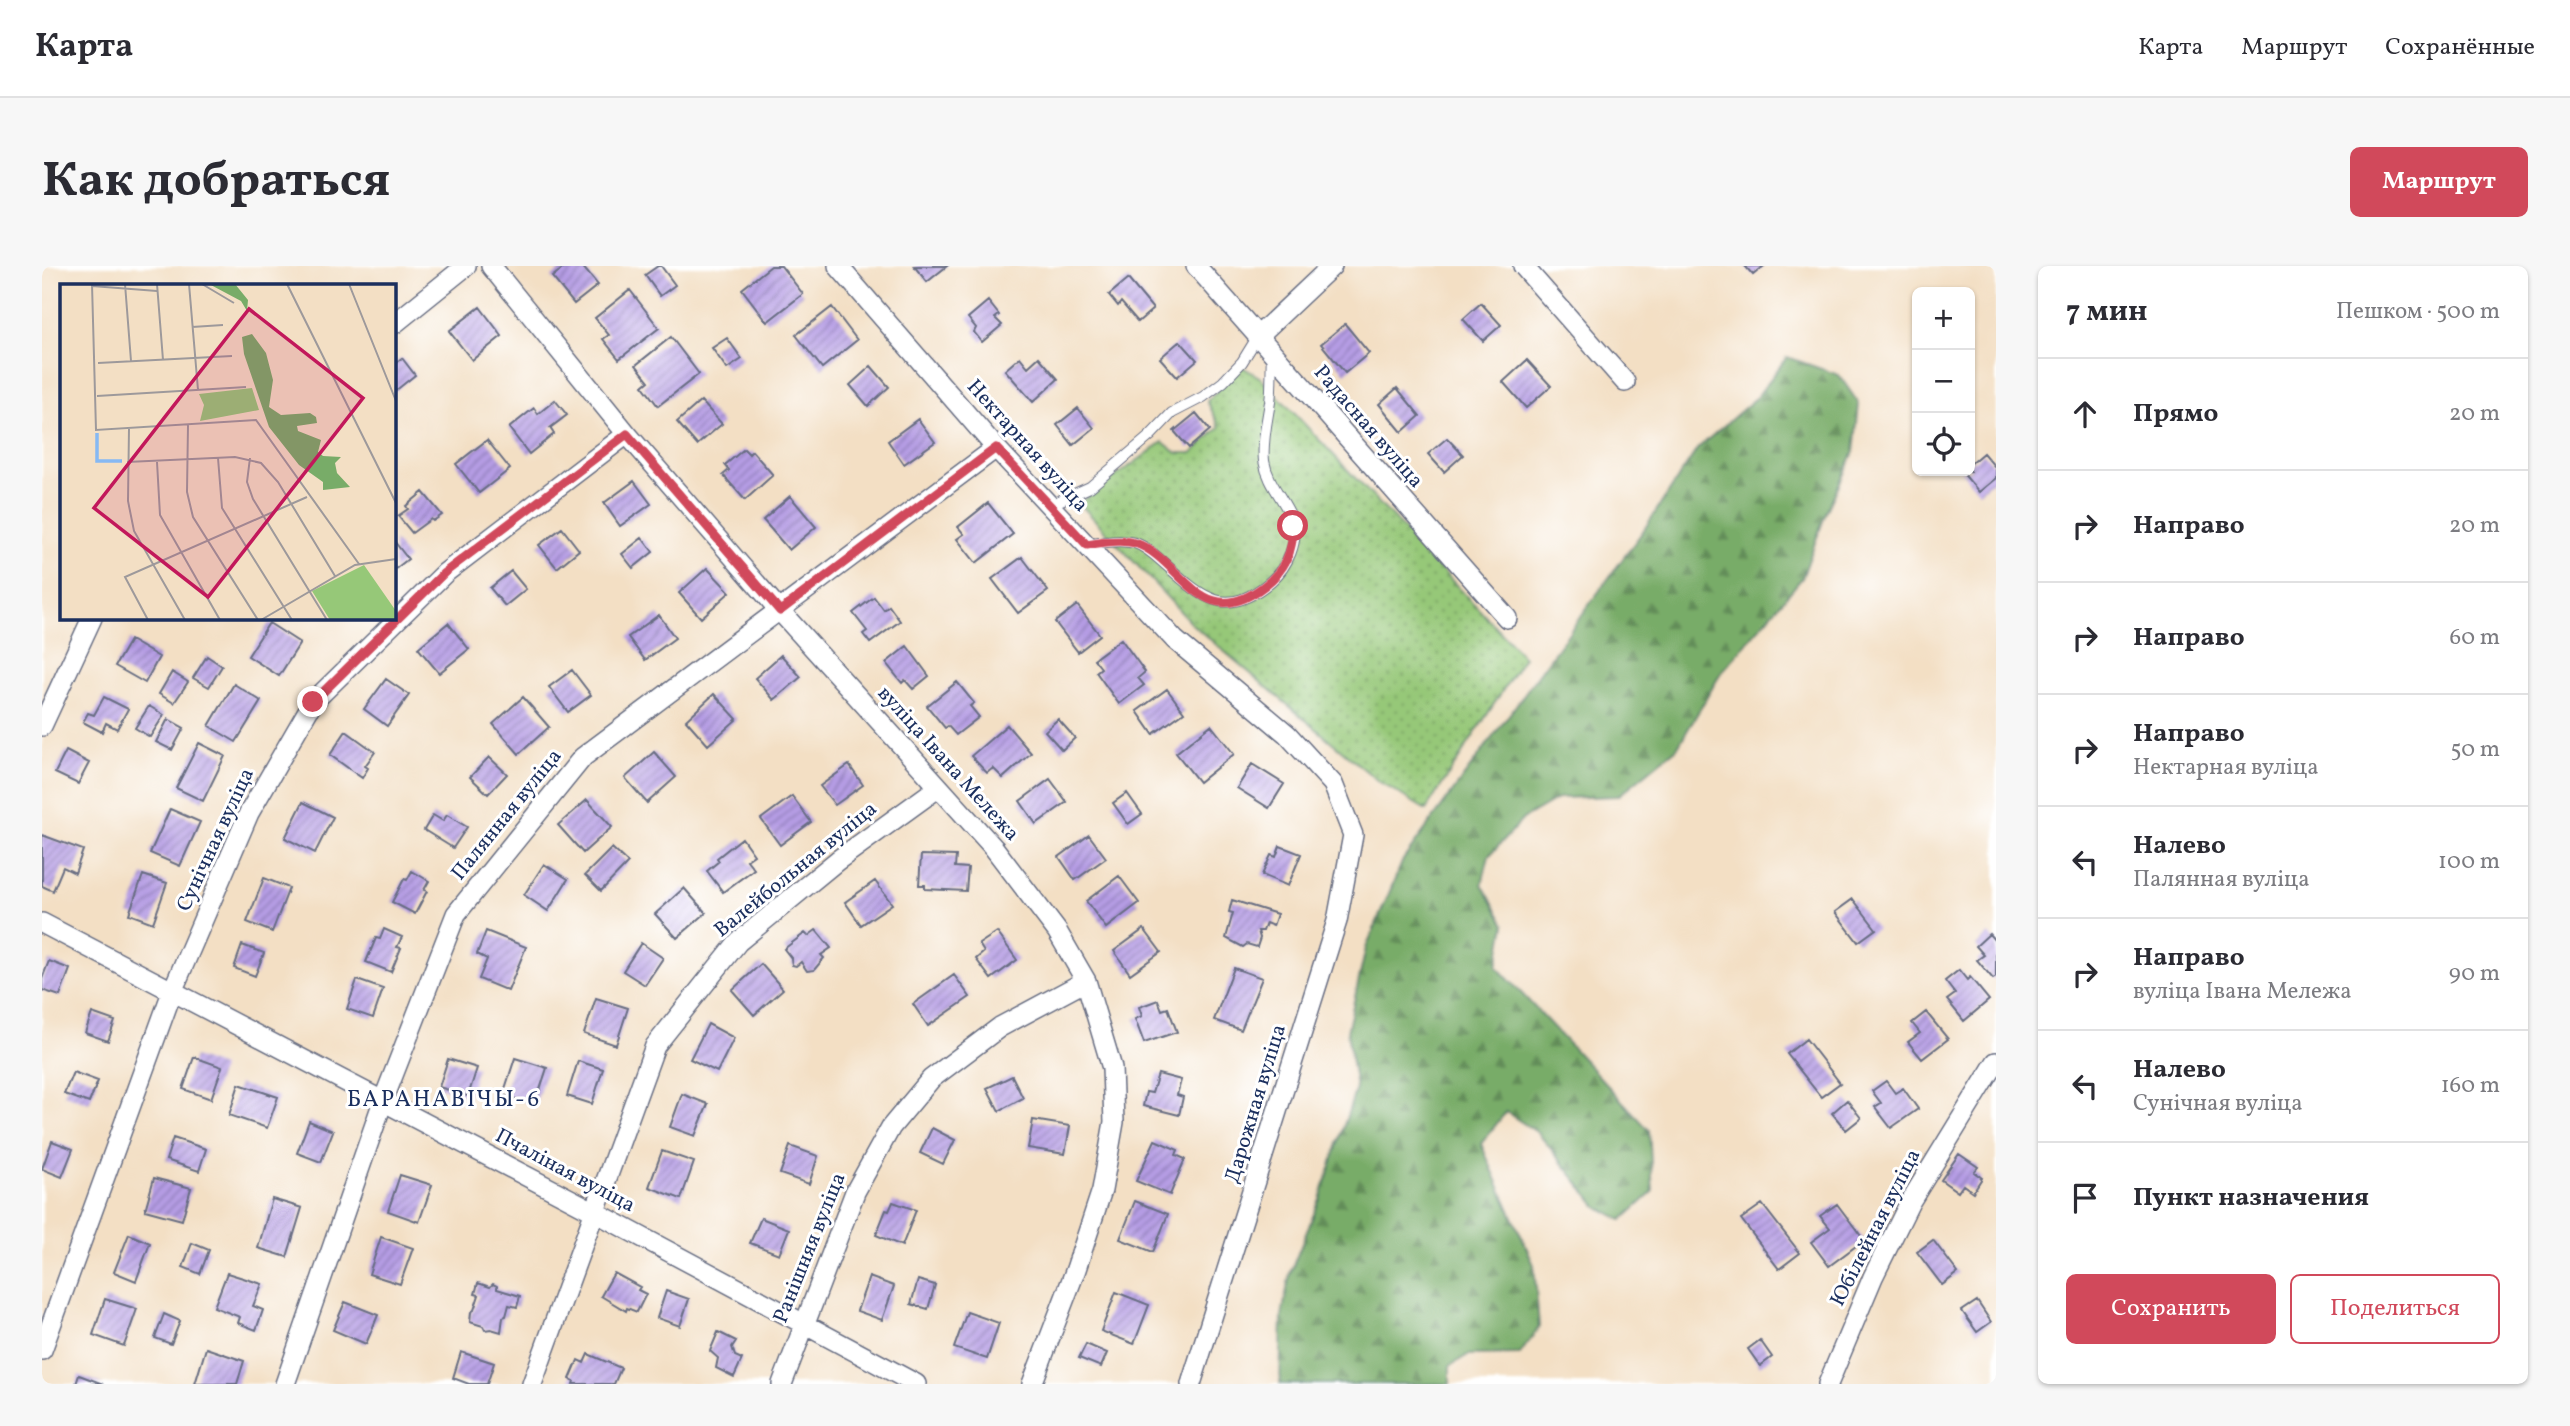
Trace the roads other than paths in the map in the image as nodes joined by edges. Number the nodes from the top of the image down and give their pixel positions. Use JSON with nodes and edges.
{"nodes":[{"id":1,"x":466,"y":266,"type":"edge"},
{"id":2,"x":491,"y":266,"type":"edge"},
{"id":3,"x":838,"y":266,"type":"edge"},
{"id":4,"x":1196,"y":266,"type":"edge"},
{"id":5,"x":1332,"y":266,"type":"edge"},
{"id":6,"x":1523,"y":266,"type":"edge"},
{"id":7,"x":396,"y":322,"type":"edge"},
{"id":8,"x":1258,"y":336,"type":"junction"},
{"id":9,"x":1272,"y":353,"type":"junction"},
{"id":10,"x":1625,"y":382,"type":"dead end"},
{"id":11,"x":627,"y":434,"type":"junction"},
{"id":12,"x":996,"y":448,"type":"junction"},
{"id":13,"x":1051,"y":505,"type":"junction"},
{"id":14,"x":1087,"y":545,"type":"junction"},
{"id":15,"x":780,"y":611,"type":"junction"},
{"id":16,"x":1507,"y":618,"type":"dead end"},
{"id":17,"x":91,"y":620,"type":"edge"},
{"id":18,"x":42,"y":726,"type":"edge"},
{"id":19,"x":939,"y":787,"type":"junction"},
{"id":20,"x":1353,"y":835,"type":"joint"},
{"id":21,"x":42,"y":923,"type":"edge"},
{"id":22,"x":1086,"y":981,"type":"junction"},
{"id":23,"x":172,"y":992,"type":"junction"},
{"id":24,"x":1996,"y":1062,"type":"edge"},
{"id":25,"x":383,"y":1101,"type":"junction"},
{"id":26,"x":595,"y":1212,"type":"junction"},
{"id":27,"x":804,"y":1323,"type":"junction"},
{"id":28,"x":42,"y":1350,"type":"edge"},
{"id":29,"x":285,"y":1384,"type":"edge"},
{"id":30,"x":532,"y":1384,"type":"edge"},
{"id":31,"x":782,"y":1384,"type":"edge"},
{"id":32,"x":916,"y":1384,"type":"edge"},
{"id":33,"x":1032,"y":1384,"type":"edge"},
{"id":34,"x":1191,"y":1384,"type":"edge"},
{"id":35,"x":1828,"y":1384,"type":"edge"}],
"edges":[{"from":1,"to":7,"type":"street"},
{"from":2,"to":11,"type":"street","name":"вуліца Івана Мележа"},
{"from":3,"to":12,"type":"street","name":"Нектарная вуліца"},
{"from":4,"to":8,"type":"street","name":"Радасная вуліца"},
{"from":5,"to":8,"type":"street"},
{"from":6,"to":10,"type":"street"},
{"from":8,"to":9,"type":"street","name":"Радасная вуліца"},
{"from":8,"to":13,"type":"lane"},
{"from":9,"to":14,"type":"lane"},
{"from":9,"to":16,"type":"street","name":"Радасная вуліца"},
{"from":11,"to":15,"type":"street","name":"вуліца Івана Мележа"},
{"from":11,"to":23,"type":"street","name":"Сунічная вуліца"},
{"from":12,"to":13,"type":"street","name":"Нектарная вуліца"},
{"from":12,"to":15,"type":"street","name":"Палянная вуліца"},
{"from":13,"to":14,"type":"street","name":"Нектарная вуліца"},
{"from":14,"to":20,"type":"street","name":"Нектарная вуліца"},
{"from":15,"to":19,"type":"street","name":"вуліца Івана Мележа"},
{"from":15,"to":25,"type":"street","name":"Палянная вуліца"},
{"from":17,"to":18,"type":"street"},
{"from":19,"to":22,"type":"street","name":"вуліца Івана Мележа"},
{"from":19,"to":26,"type":"street","name":"Валейбольная вуліца"},
{"from":20,"to":34,"type":"street","name":"Дарожная вуліца"},
{"from":21,"to":23,"type":"street","name":"Пчаліная вуліца"},
{"from":22,"to":27,"type":"street","name":"Ранішняя вуліца"},
{"from":22,"to":33,"type":"street","name":"вуліца Івана Мележа"},
{"from":23,"to":25,"type":"street","name":"Пчаліная вуліца"},
{"from":23,"to":28,"type":"street","name":"Сунічная вуліца"},
{"from":24,"to":35,"type":"street","name":"Юбілейная вуліца"},
{"from":25,"to":26,"type":"street","name":"Пчаліная вуліца"},
{"from":25,"to":29,"type":"street","name":"Палянная вуліца"},
{"from":26,"to":27,"type":"street","name":"Пчаліная вуліца"},
{"from":26,"to":30,"type":"street","name":"Валейбольная вуліца"},
{"from":27,"to":31,"type":"street","name":"Ранішняя вуліца"},
{"from":27,"to":32,"type":"street","name":"Пчаліная вуліца"}]}
